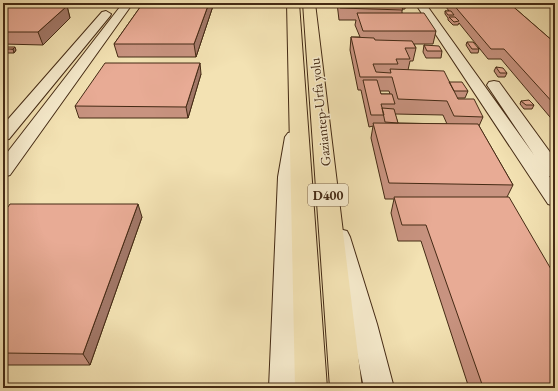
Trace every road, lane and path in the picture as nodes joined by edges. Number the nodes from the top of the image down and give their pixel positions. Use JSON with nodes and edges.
{"nodes":[{"id":1,"x":115,"y":3,"type":"edge"},
{"id":2,"x":128,"y":3,"type":"edge"},
{"id":3,"x":293,"y":3,"type":"edge"},
{"id":4,"x":309,"y":3,"type":"edge"},
{"id":5,"x":420,"y":3,"type":"edge"},
{"id":6,"x":432,"y":3,"type":"edge"},
{"id":7,"x":298,"y":111,"type":"junction"},
{"id":8,"x":3,"y":135,"type":"edge"},
{"id":9,"x":3,"y":172,"type":"edge"},
{"id":10,"x":555,"y":172,"type":"edge"},
{"id":11,"x":328,"y":196,"type":"junction"},
{"id":12,"x":555,"y":199,"type":"edge"},
{"id":13,"x":284,"y":388,"type":"edge"},
{"id":14,"x":311,"y":388,"type":"edge"},
{"id":15,"x":346,"y":388,"type":"edge"},
{"id":16,"x":379,"y":388,"type":"edge"}],
"edges":[{"from":1,"to":8,"type":"street"},
{"from":2,"to":9,"type":"street"},
{"from":3,"to":7,"type":"highway","name":"Gaziantep-Urfa yolu","number":"D400"},
{"from":4,"to":11,"type":"highway","name":"Gaziantep-Urfa yolu","number":"D400"},
{"from":5,"to":12,"type":"street"},
{"from":6,"to":10,"type":"street"},
{"from":7,"to":13,"type":"street"},
{"from":7,"to":14,"type":"highway","name":"Gaziantep-Urfa yolu","number":"D400"},
{"from":11,"to":15,"type":"highway","name":"Gaziantep-Urfa yolu","number":"D400"},
{"from":11,"to":16,"type":"street"}]}
